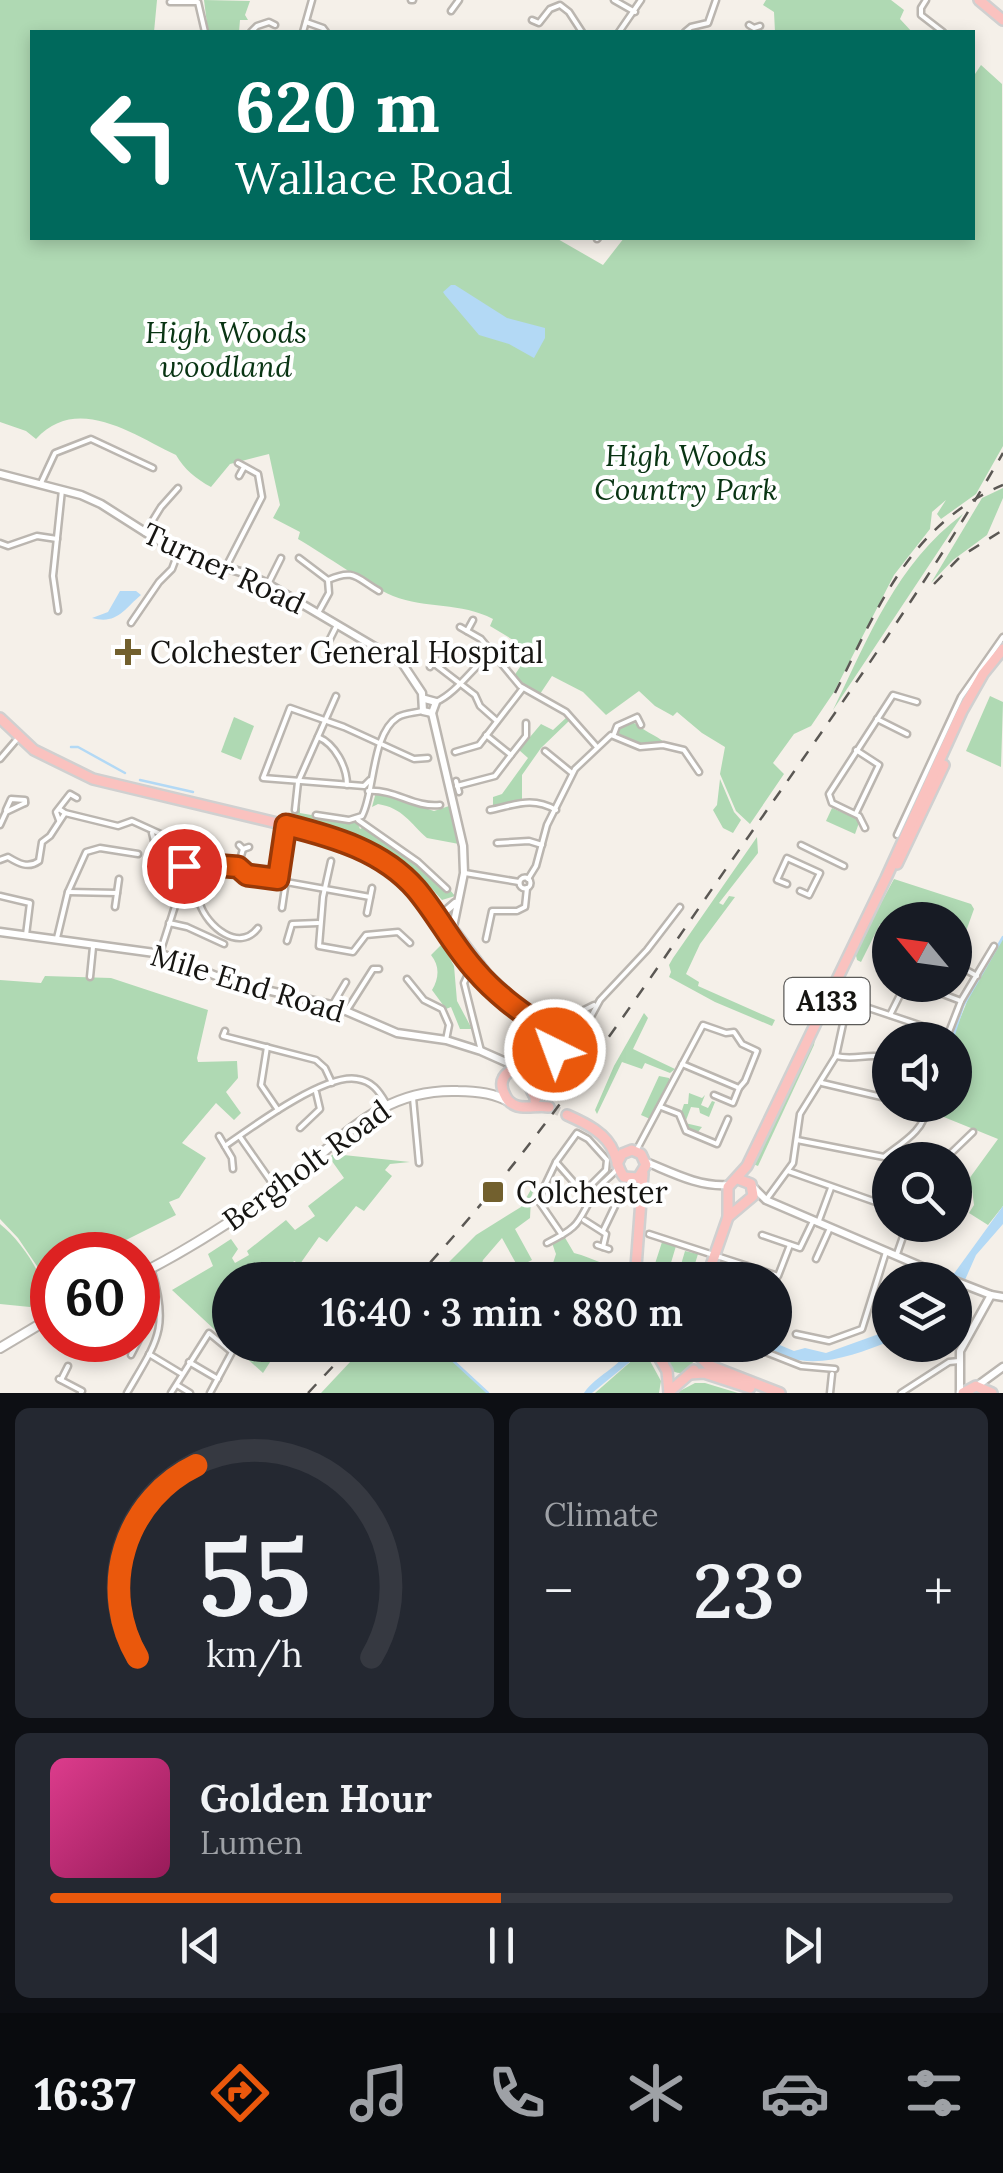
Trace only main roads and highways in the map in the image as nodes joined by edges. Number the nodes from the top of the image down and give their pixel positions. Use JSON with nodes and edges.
{"nodes":[{"id":1,"x":980,"y":0,"type":"edge"},
{"id":2,"x":1003,"y":20,"type":"edge"},
{"id":3,"x":1003,"y":649,"type":"edge"},
{"id":4,"x":1003,"y":658,"type":"edge"},
{"id":5,"x":977,"y":683,"type":"junction"},
{"id":6,"x":0,"y":718,"type":"edge"},
{"id":7,"x":446,"y":923,"type":"junction"},
{"id":8,"x":578,"y":1017,"type":"junction"},
{"id":9,"x":557,"y":1041,"type":"junction"},
{"id":10,"x":582,"y":1044,"type":"junction"},
{"id":11,"x":545,"y":1058,"type":"junction"},
{"id":12,"x":518,"y":1067,"type":"junction"},
{"id":13,"x":534,"y":1072,"type":"junction"},
{"id":14,"x":503,"y":1080,"type":"junction"},
{"id":15,"x":541,"y":1082,"type":"junction"},
{"id":16,"x":485,"y":1093,"type":"junction"},
{"id":17,"x":510,"y":1102,"type":"junction"},
{"id":18,"x":542,"y":1104,"type":"junction"},
{"id":19,"x":642,"y":1164,"type":"junction"},
{"id":20,"x":747,"y":1166,"type":"junction"},
{"id":21,"x":619,"y":1169,"type":"junction"},
{"id":22,"x":751,"y":1185,"type":"junction"},
{"id":23,"x":731,"y":1189,"type":"junction"},
{"id":24,"x":748,"y":1202,"type":"junction"},
{"id":25,"x":728,"y":1216,"type":"junction"},
{"id":26,"x":637,"y":1262,"type":"edge"},
{"id":27,"x":712,"y":1262,"type":"edge"},
{"id":28,"x":160,"y":1263,"type":"edge"},
{"id":29,"x":30,"y":1332,"type":"edge"},
{"id":30,"x":0,"y":1348,"type":"edge"},
{"id":31,"x":662,"y":1362,"type":"edge"},
{"id":32,"x":665,"y":1362,"type":"edge"},
{"id":33,"x":696,"y":1362,"type":"edge"},
{"id":34,"x":705,"y":1362,"type":"edge"},
{"id":35,"x":665,"y":1367,"type":"junction"},
{"id":36,"x":687,"y":1375,"type":"junction"},
{"id":37,"x":967,"y":1390,"type":"edge"},
{"id":38,"x":669,"y":1393,"type":"edge"},
{"id":39,"x":764,"y":1393,"type":"edge"},
{"id":40,"x":780,"y":1393,"type":"edge"},
{"id":41,"x":992,"y":1393,"type":"edge"}],
"edges":[{"from":1,"to":2,"type":"main road"},
{"from":3,"to":5,"type":"main road","number":"A133"},
{"from":4,"to":5,"type":"main road","number":"A133"},
{"from":5,"to":20,"type":"main road","number":"A133"},
{"from":6,"to":7,"type":"main road"},
{"from":7,"to":8,"type":"main road"},
{"from":7,"to":9,"type":"main road"},
{"from":8,"to":9,"type":"main road"},
{"from":8,"to":10,"type":"main road"},
{"from":9,"to":10,"type":"main road"},
{"from":9,"to":11,"type":"main road"},
{"from":10,"to":15,"type":"main road"},
{"from":11,"to":12,"type":"main road"},
{"from":11,"to":13,"type":"main road"},
{"from":12,"to":13,"type":"main road"},
{"from":12,"to":14,"type":"main road"},
{"from":13,"to":15,"type":"main road"},
{"from":13,"to":18,"type":"main road"},
{"from":14,"to":16,"type":"main road"},
{"from":14,"to":17,"type":"main road"},
{"from":15,"to":18,"type":"main road"},
{"from":15,"to":18,"type":"main road"},
{"from":16,"to":17,"type":"main road","name":"Bergholt Road"},
{"from":16,"to":28,"type":"main road","name":"Bergholt Road"},
{"from":17,"to":18,"type":"main road"},
{"from":19,"to":21,"type":"main road"},
{"from":19,"to":21,"type":"main road"},
{"from":19,"to":21,"type":"main road"},
{"from":19,"to":26,"type":"main road"},
{"from":20,"to":22,"type":"main road"},
{"from":20,"to":23,"type":"main road","number":"A133"},
{"from":22,"to":23,"type":"main road"},
{"from":22,"to":24,"type":"main road"},
{"from":23,"to":24,"type":"main road"},
{"from":23,"to":25,"type":"main road"},
{"from":24,"to":25,"type":"main road"},
{"from":25,"to":27,"type":"main road"},
{"from":29,"to":30,"type":"main road"},
{"from":31,"to":35,"type":"main road"},
{"from":32,"to":35,"type":"main road"},
{"from":33,"to":36,"type":"main road"},
{"from":34,"to":40,"type":"main road"},
{"from":35,"to":36,"type":"main road"},
{"from":35,"to":38,"type":"main road"},
{"from":36,"to":38,"type":"main road"},
{"from":36,"to":39,"type":"main road"},
{"from":37,"to":41,"type":"main road"}]}
